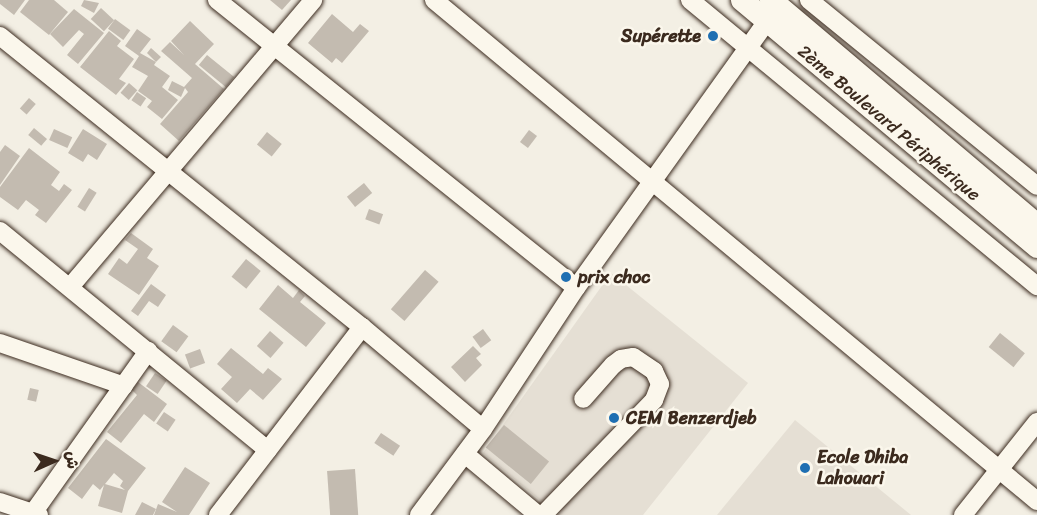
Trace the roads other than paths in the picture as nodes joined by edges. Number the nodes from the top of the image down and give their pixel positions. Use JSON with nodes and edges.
{"nodes":[{"id":1,"x":217,"y":0,"type":"edge"},
{"id":2,"x":313,"y":0,"type":"edge"},
{"id":3,"x":434,"y":0,"type":"edge"},
{"id":4,"x":690,"y":0,"type":"edge"},
{"id":5,"x":742,"y":0,"type":"edge"},
{"id":6,"x":809,"y":0,"type":"edge"},
{"id":7,"x":775,"y":7,"type":"edge"},
{"id":8,"x":0,"y":36,"type":"edge"},
{"id":9,"x":273,"y":46,"type":"junction"},
{"id":10,"x":747,"y":48,"type":"junction"},
{"id":11,"x":170,"y":172,"type":"junction"},
{"id":12,"x":651,"y":183,"type":"junction"},
{"id":13,"x":1037,"y":186,"type":"edge"},
{"id":14,"x":1037,"y":225,"type":"edge"},
{"id":15,"x":0,"y":231,"type":"edge"},
{"id":16,"x":1037,"y":247,"type":"edge"},
{"id":17,"x":1037,"y":286,"type":"edge"},
{"id":18,"x":70,"y":287,"type":"junction"},
{"id":19,"x":576,"y":288,"type":"junction"},
{"id":20,"x":362,"y":327,"type":"junction"},
{"id":21,"x":0,"y":343,"type":"edge"},
{"id":22,"x":148,"y":351,"type":"junction"},
{"id":23,"x":124,"y":386,"type":"junction"},
{"id":24,"x":583,"y":399,"type":"dead end"},
{"id":25,"x":1037,"y":422,"type":"edge"},
{"id":26,"x":483,"y":429,"type":"junction"},
{"id":27,"x":268,"y":450,"type":"junction"},
{"id":28,"x":465,"y":454,"type":"junction"},
{"id":29,"x":999,"y":469,"type":"junction"},
{"id":30,"x":1037,"y":501,"type":"edge"},
{"id":31,"x":0,"y":502,"type":"edge"},
{"id":32,"x":36,"y":514,"type":"edge"},
{"id":33,"x":218,"y":515,"type":"edge"},
{"id":34,"x":419,"y":515,"type":"edge"},
{"id":35,"x":540,"y":515,"type":"edge"},
{"id":36,"x":963,"y":515,"type":"edge"}],
"edges":[{"from":1,"to":9,"type":"street"},
{"from":2,"to":9,"type":"street"},
{"from":3,"to":12,"type":"street"},
{"from":4,"to":10,"type":"street"},
{"from":5,"to":7,"type":"main road","name":"2ème Boulevard Périphérique"},
{"from":6,"to":13,"type":"street"},
{"from":7,"to":10,"type":"street"},
{"from":7,"to":14,"type":"main road","name":"2ème Boulevard Périphérique"},
{"from":7,"to":16,"type":"main road","name":"2ème Boulevard Périphérique"},
{"from":8,"to":11,"type":"street"},
{"from":9,"to":11,"type":"street"},
{"from":9,"to":19,"type":"street"},
{"from":10,"to":12,"type":"street"},
{"from":10,"to":17,"type":"street"},
{"from":11,"to":18,"type":"street"},
{"from":11,"to":20,"type":"street"},
{"from":12,"to":19,"type":"street"},
{"from":12,"to":29,"type":"street"},
{"from":15,"to":18,"type":"street"},
{"from":18,"to":22,"type":"street"},
{"from":19,"to":26,"type":"street"},
{"from":20,"to":26,"type":"street"},
{"from":20,"to":27,"type":"street"},
{"from":21,"to":23,"type":"street"},
{"from":22,"to":23,"type":"street"},
{"from":22,"to":27,"type":"street"},
{"from":23,"to":32,"type":"street"},
{"from":24,"to":35,"type":"street"},
{"from":25,"to":29,"type":"street"},
{"from":26,"to":28,"type":"street"},
{"from":27,"to":33,"type":"street"},
{"from":28,"to":34,"type":"street"},
{"from":28,"to":35,"type":"street"},
{"from":29,"to":30,"type":"street"},
{"from":29,"to":36,"type":"street"},
{"from":31,"to":32,"type":"street"}]}
